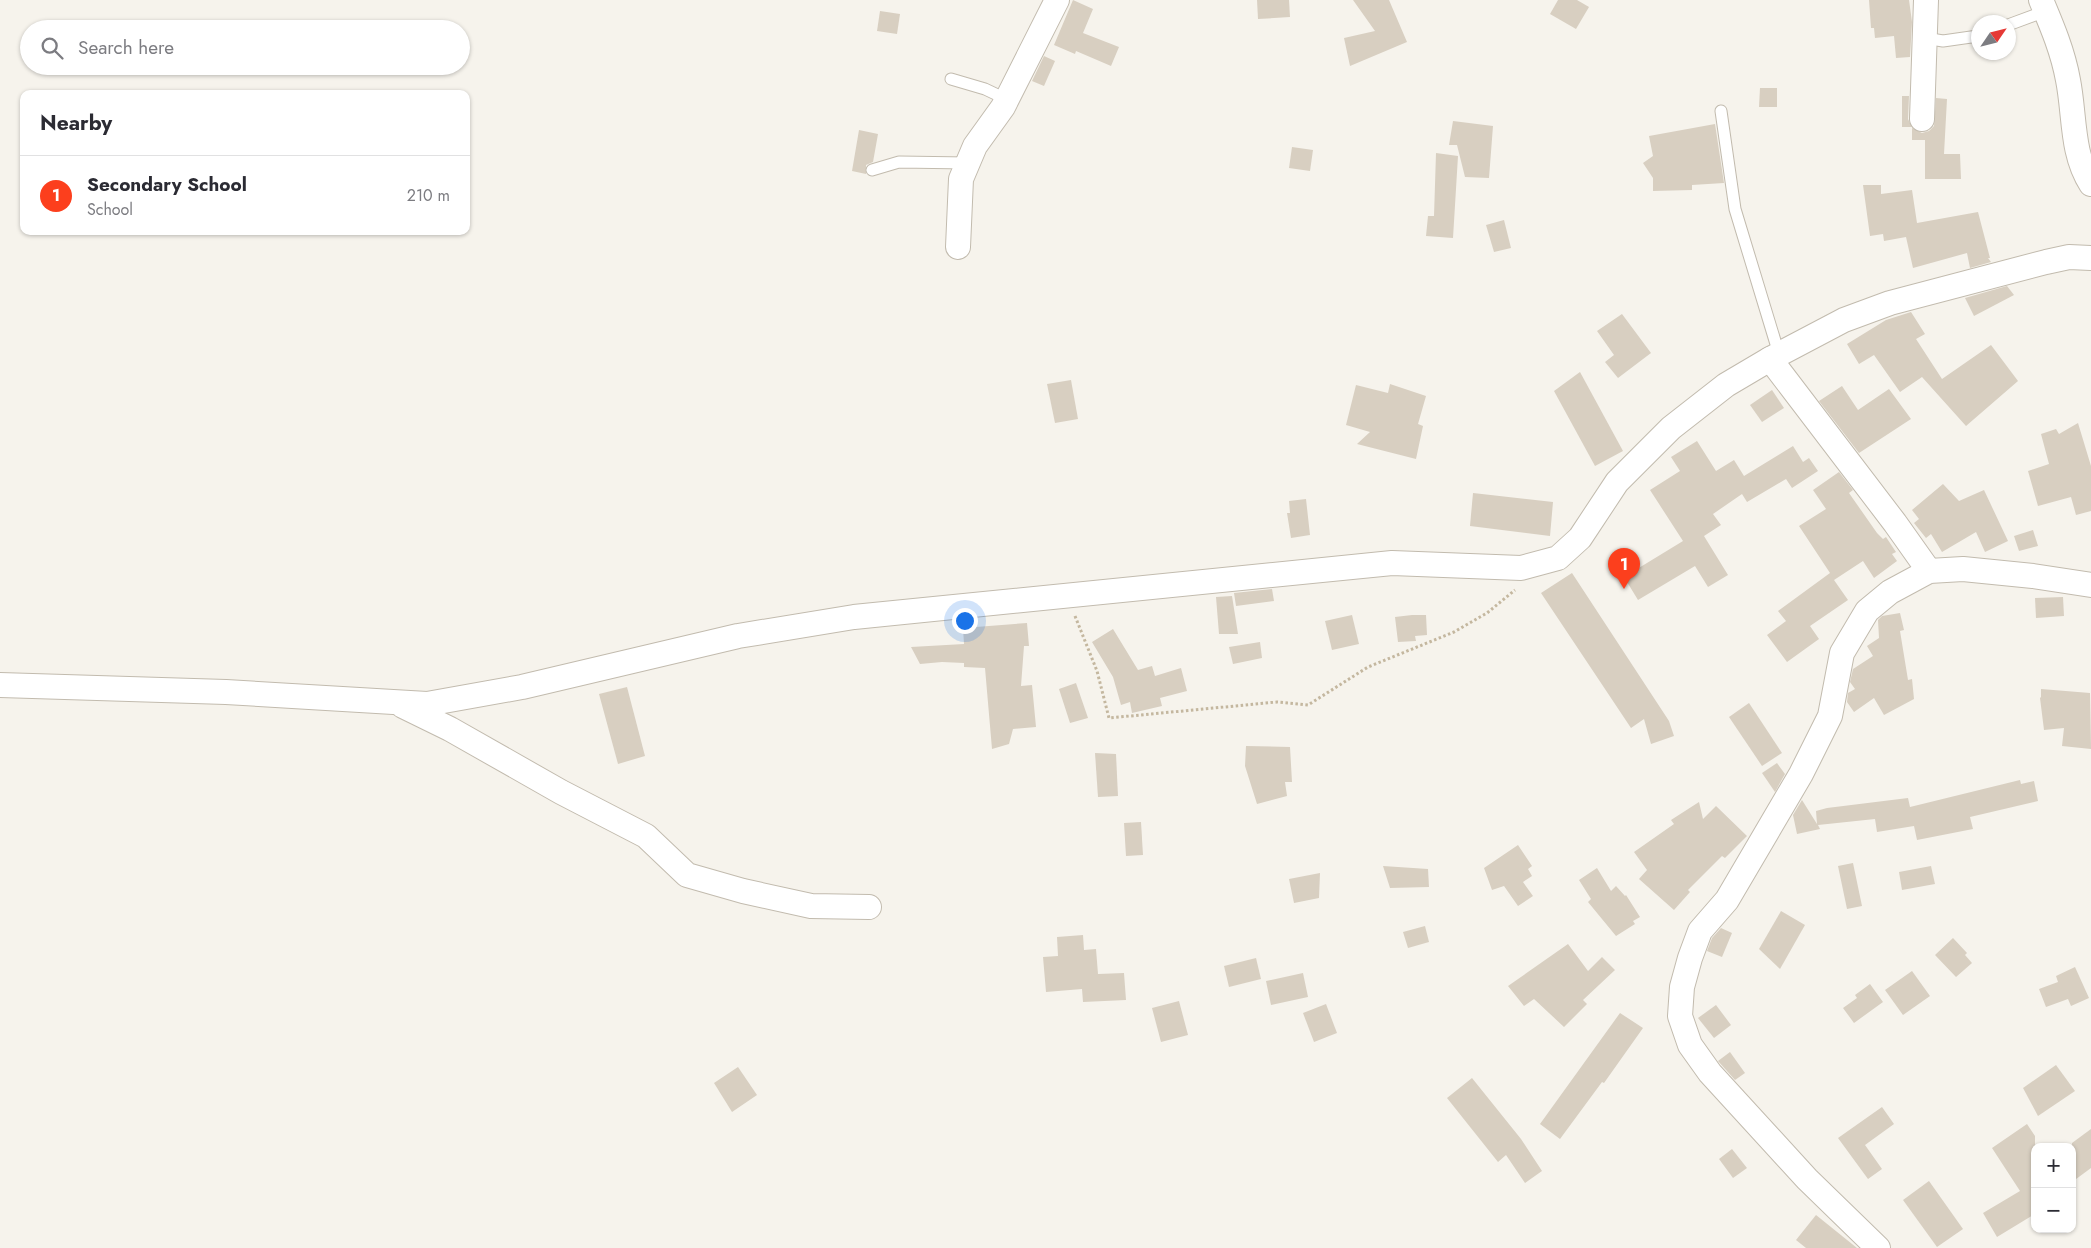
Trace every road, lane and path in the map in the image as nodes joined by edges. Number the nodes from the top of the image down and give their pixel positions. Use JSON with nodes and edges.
{"nodes":[{"id":1,"x":1057,"y":0,"type":"edge"},
{"id":2,"x":1926,"y":0,"type":"edge"},
{"id":3,"x":2044,"y":6,"type":"edge"},
{"id":4,"x":2016,"y":21,"type":"edge"},
{"id":5,"x":1971,"y":37,"type":"edge"},
{"id":6,"x":1925,"y":38,"type":"junction"},
{"id":7,"x":951,"y":79,"type":"dead end"},
{"id":8,"x":1006,"y":99,"type":"junction"},
{"id":9,"x":1721,"y":111,"type":"dead end"},
{"id":10,"x":1922,"y":118,"type":"dead end"},
{"id":11,"x":968,"y":163,"type":"junction"},
{"id":12,"x":872,"y":170,"type":"dead end"},
{"id":13,"x":2091,"y":184,"type":"edge"},
{"id":14,"x":958,"y":247,"type":"dead end"},
{"id":15,"x":2091,"y":258,"type":"edge"},
{"id":16,"x":1774,"y":356,"type":"junction"},
{"id":17,"x":1929,"y":571,"type":"junction"},
{"id":18,"x":2091,"y":585,"type":"edge"},
{"id":19,"x":1518,"y":588,"type":"dead end"},
{"id":20,"x":1068,"y":597,"type":"junction"},
{"id":21,"x":0,"y":685,"type":"edge"},
{"id":22,"x":394,"y":702,"type":"junction"},
{"id":23,"x":870,"y":907,"type":"dead end"},
{"id":24,"x":1878,"y":1248,"type":"edge"}],
"edges":[{"from":1,"to":8,"type":"street"},
{"from":2,"to":6,"type":"street"},
{"from":3,"to":4,"type":"lane"},
{"from":3,"to":13,"type":"street"},
{"from":5,"to":6,"type":"lane"},
{"from":6,"to":10,"type":"street"},
{"from":7,"to":8,"type":"lane"},
{"from":8,"to":11,"type":"street"},
{"from":9,"to":16,"type":"lane"},
{"from":11,"to":12,"type":"lane"},
{"from":11,"to":14,"type":"street"},
{"from":15,"to":16,"type":"street"},
{"from":16,"to":17,"type":"street"},
{"from":16,"to":20,"type":"street"},
{"from":17,"to":18,"type":"street"},
{"from":17,"to":24,"type":"street"},
{"from":19,"to":20,"type":"path"},
{"from":20,"to":22,"type":"street"},
{"from":21,"to":22,"type":"street"},
{"from":22,"to":23,"type":"street"}]}
